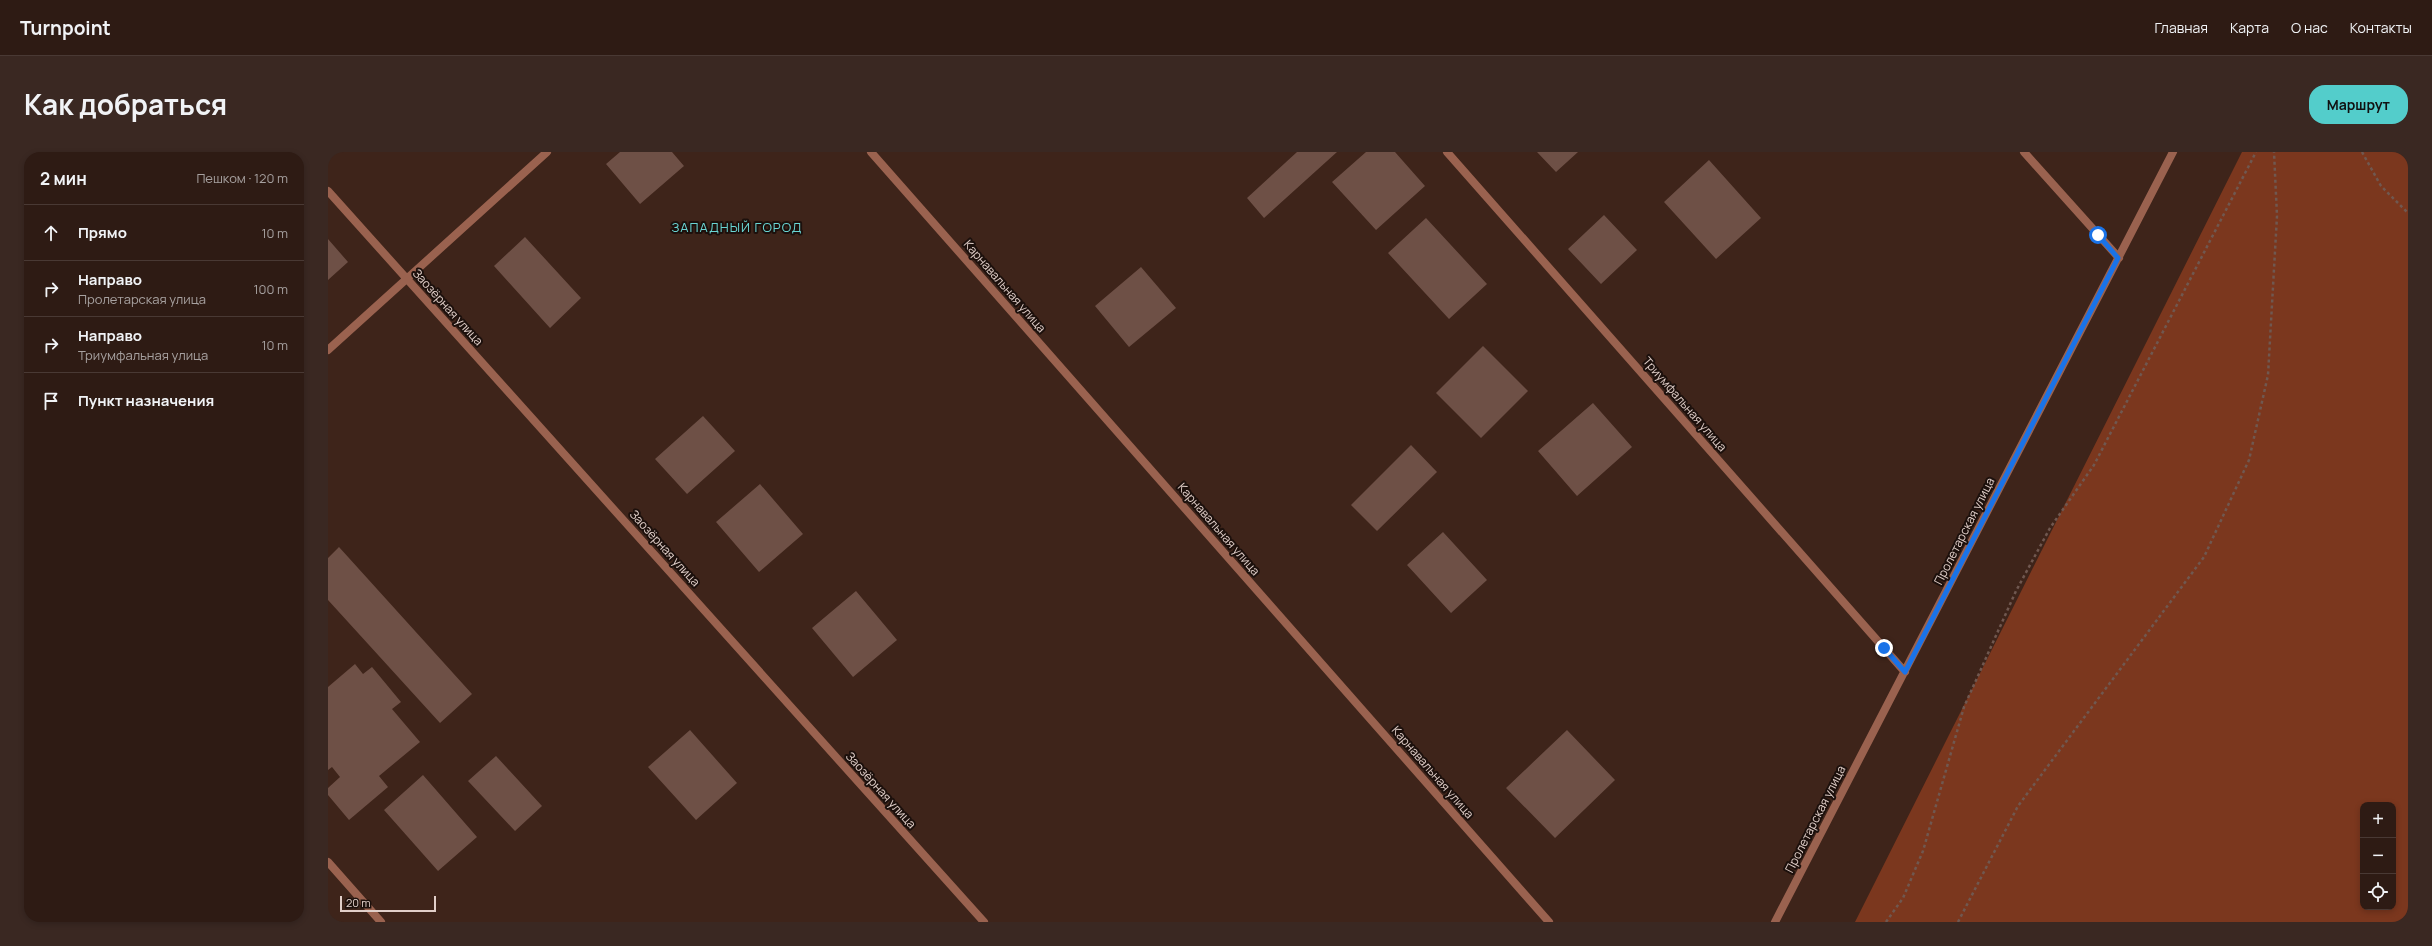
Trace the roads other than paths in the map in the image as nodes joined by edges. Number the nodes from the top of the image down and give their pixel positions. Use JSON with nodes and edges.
{"nodes":[{"id":1,"x":547,"y":152,"type":"edge"},
{"id":2,"x":871,"y":152,"type":"edge"},
{"id":3,"x":1447,"y":152,"type":"edge"},
{"id":4,"x":2024,"y":152,"type":"edge"},
{"id":5,"x":2173,"y":152,"type":"edge"},
{"id":6,"x":328,"y":191,"type":"edge"},
{"id":7,"x":2118,"y":258,"type":"junction"},
{"id":8,"x":407,"y":279,"type":"junction"},
{"id":9,"x":328,"y":350,"type":"edge"},
{"id":10,"x":1905,"y":672,"type":"junction"},
{"id":11,"x":328,"y":862,"type":"edge"},
{"id":12,"x":381,"y":922,"type":"edge"},
{"id":13,"x":984,"y":922,"type":"edge"},
{"id":14,"x":1549,"y":922,"type":"edge"},
{"id":15,"x":1775,"y":922,"type":"edge"}],
"edges":[{"from":1,"to":8,"type":"street"},
{"from":2,"to":14,"type":"street","name":"Карнавальная улица"},
{"from":3,"to":10,"type":"street","name":"Триумфальная улица"},
{"from":4,"to":7,"type":"street"},
{"from":5,"to":7,"type":"street","name":"Пролетарская улица"},
{"from":6,"to":8,"type":"street","name":"Заозёрная улица"},
{"from":7,"to":10,"type":"street","name":"Пролетарская улица"},
{"from":8,"to":9,"type":"street"},
{"from":8,"to":13,"type":"street","name":"Заозёрная улица"},
{"from":10,"to":15,"type":"street","name":"Пролетарская улица"},
{"from":11,"to":12,"type":"street"}]}
